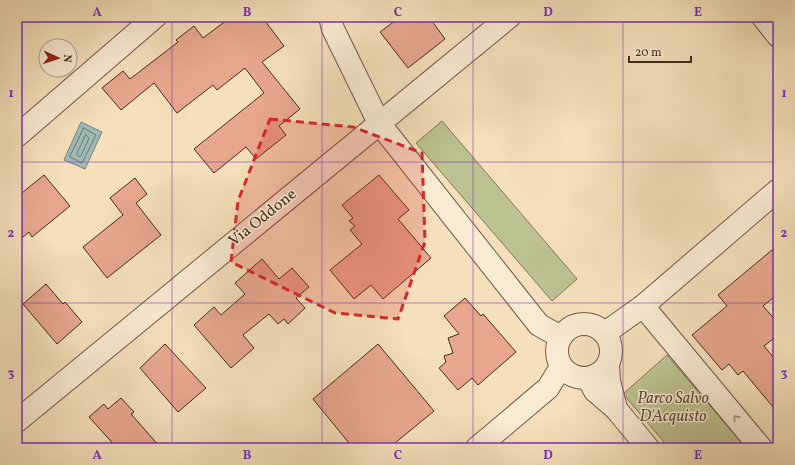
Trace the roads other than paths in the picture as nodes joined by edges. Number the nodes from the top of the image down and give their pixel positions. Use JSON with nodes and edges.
{"nodes":[{"id":1,"x":155,"y":17,"type":"edge"},
{"id":2,"x":330,"y":17,"type":"edge"},
{"id":3,"x":509,"y":17,"type":"edge"},
{"id":4,"x":763,"y":17,"type":"edge"},
{"id":5,"x":778,"y":36,"type":"edge"},
{"id":6,"x":380,"y":123,"type":"junction"},
{"id":7,"x":17,"y":136,"type":"edge"},
{"id":8,"x":778,"y":190,"type":"edge"},
{"id":9,"x":643,"y":306,"type":"junction"},
{"id":10,"x":605,"y":333,"type":"junction"},
{"id":11,"x":561,"y":337,"type":"junction"},
{"id":12,"x":608,"y":365,"type":"junction"},
{"id":13,"x":561,"y":367,"type":"junction"},
{"id":14,"x":588,"y":378,"type":"junction"},
{"id":15,"x":616,"y":409,"type":"junction"},
{"id":16,"x":17,"y":420,"type":"edge"},
{"id":17,"x":477,"y":448,"type":"edge"},
{"id":18,"x":648,"y":448,"type":"edge"},
{"id":19,"x":761,"y":448,"type":"edge"}],
"edges":[{"from":1,"to":7,"type":"street"},
{"from":2,"to":6,"type":"street"},
{"from":3,"to":6,"type":"street","name":"Via Oddone"},
{"from":4,"to":5,"type":"street"},
{"from":6,"to":11,"type":"street"},
{"from":6,"to":16,"type":"street","name":"Via Oddone"},
{"from":8,"to":9,"type":"street"},
{"from":9,"to":10,"type":"street"},
{"from":19,"to":9,"type":"street","one_way":true},
{"from":10,"to":11,"type":"street"},
{"from":10,"to":12,"type":"street"},
{"from":11,"to":13,"type":"street"},
{"from":12,"to":14,"type":"street"},
{"from":12,"to":15,"type":"street"},
{"from":13,"to":14,"type":"street"},
{"from":13,"to":17,"type":"street"},
{"from":14,"to":15,"type":"street"},
{"from":15,"to":18,"type":"street"}]}
